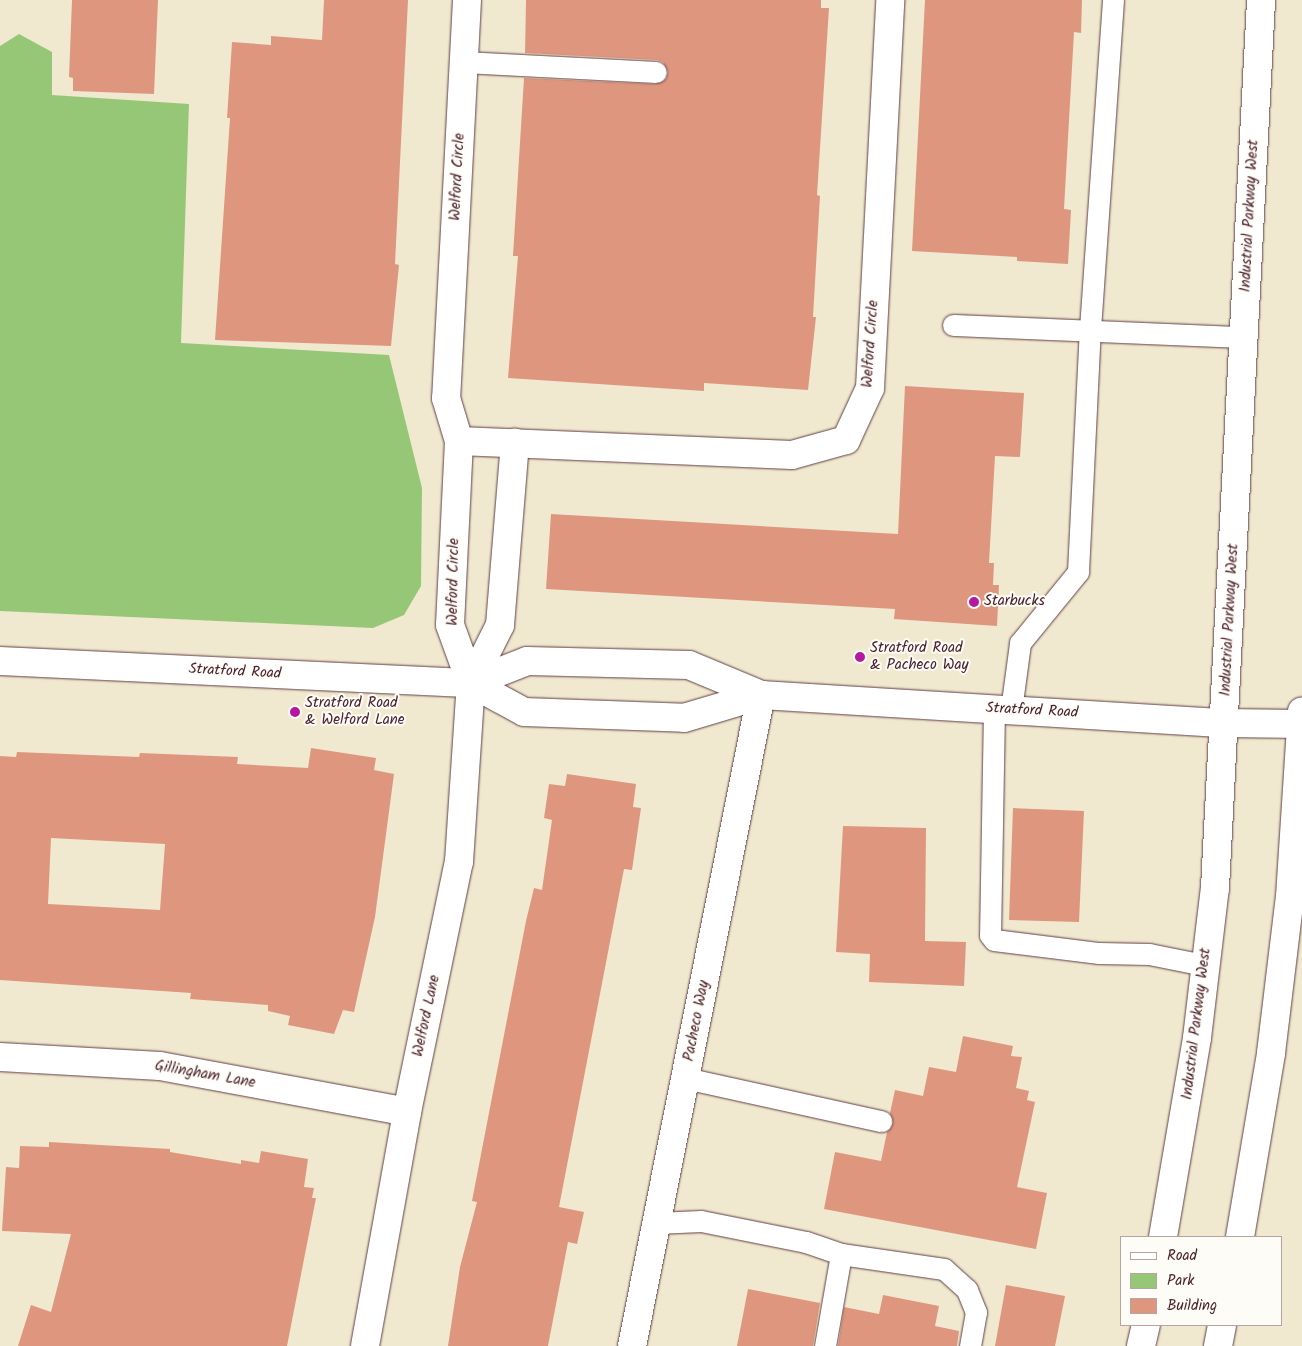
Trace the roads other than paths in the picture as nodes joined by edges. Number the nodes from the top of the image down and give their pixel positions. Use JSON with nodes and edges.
{"nodes":[{"id":1,"x":467,"y":0,"type":"edge"},
{"id":2,"x":890,"y":0,"type":"edge"},
{"id":3,"x":1113,"y":0,"type":"edge"},
{"id":4,"x":1261,"y":0,"type":"edge"},
{"id":5,"x":464,"y":62,"type":"junction"},
{"id":6,"x":656,"y":72,"type":"dead end"},
{"id":7,"x":953,"y":325,"type":"dead end"},
{"id":8,"x":1090,"y":329,"type":"junction"},
{"id":9,"x":1244,"y":337,"type":"junction"},
{"id":10,"x":459,"y":441,"type":"junction"},
{"id":11,"x":515,"y":444,"type":"junction"},
{"id":12,"x":0,"y":661,"type":"edge"},
{"id":13,"x":471,"y":683,"type":"junction"},
{"id":14,"x":761,"y":696,"type":"junction"},
{"id":15,"x":1003,"y":710,"type":"junction"},
{"id":16,"x":1302,"y":720,"type":"edge"},
{"id":17,"x":1224,"y":723,"type":"junction"},
{"id":18,"x":1204,"y":965,"type":"junction"},
{"id":19,"x":0,"y":1057,"type":"edge"},
{"id":20,"x":686,"y":1078,"type":"junction"},
{"id":21,"x":407,"y":1112,"type":"junction"},
{"id":22,"x":881,"y":1120,"type":"dead end"},
{"id":23,"x":656,"y":1223,"type":"junction"},
{"id":24,"x":1163,"y":1236,"type":"edge"},
{"id":25,"x":1240,"y":1236,"type":"edge"},
{"id":26,"x":842,"y":1254,"type":"junction"},
{"id":27,"x":1146,"y":1326,"type":"edge"},
{"id":28,"x":1222,"y":1326,"type":"edge"},
{"id":29,"x":365,"y":1346,"type":"edge"},
{"id":30,"x":632,"y":1346,"type":"edge"},
{"id":31,"x":825,"y":1346,"type":"edge"},
{"id":32,"x":970,"y":1346,"type":"edge"},
{"id":33,"x":1141,"y":1346,"type":"edge"},
{"id":34,"x":1218,"y":1346,"type":"edge"}],
"edges":[{"from":1,"to":5,"type":"street","name":"Welford Circle"},
{"from":2,"to":11,"type":"street","name":"Welford Circle"},
{"from":3,"to":8,"type":"lane"},
{"from":4,"to":9,"type":"street","name":"Industrial Parkway West"},
{"from":5,"to":6,"type":"lane"},
{"from":5,"to":10,"type":"street","name":"Welford Circle"},
{"from":7,"to":8,"type":"lane"},
{"from":8,"to":9,"type":"lane"},
{"from":8,"to":15,"type":"lane"},
{"from":9,"to":17,"type":"street","name":"Industrial Parkway West"},
{"from":10,"to":11,"type":"street","name":"Welford Circle"},
{"from":10,"to":13,"type":"street","name":"Welford Circle"},
{"from":11,"to":13,"type":"street"},
{"from":12,"to":13,"type":"street","name":"Stratford Road"},
{"from":13,"to":14,"type":"street","name":"Stratford Road"},
{"from":13,"to":14,"type":"street","name":"Stratford Road"},
{"from":13,"to":21,"type":"street","name":"Welford Lane"},
{"from":14,"to":15,"type":"street","name":"Stratford Road"},
{"from":14,"to":20,"type":"street","name":"Pacheco Way"},
{"from":15,"to":17,"type":"street","name":"Stratford Road"},
{"from":15,"to":18,"type":"lane"},
{"from":16,"to":17,"type":"street","name":"Stratford Road"},
{"from":16,"to":25,"type":"street"},
{"from":17,"to":18,"type":"street","name":"Industrial Parkway West"},
{"from":18,"to":24,"type":"street","name":"Industrial Parkway West"},
{"from":19,"to":21,"type":"street","name":"Gillingham Lane"},
{"from":20,"to":22,"type":"lane"},
{"from":20,"to":23,"type":"street","name":"Pacheco Way"},
{"from":21,"to":29,"type":"street","name":"Welford Lane"},
{"from":23,"to":26,"type":"lane"},
{"from":23,"to":30,"type":"street","name":"Pacheco Way"},
{"from":26,"to":31,"type":"lane"},
{"from":26,"to":32,"type":"lane"},
{"from":27,"to":33,"type":"street"},
{"from":28,"to":34,"type":"street"}]}
